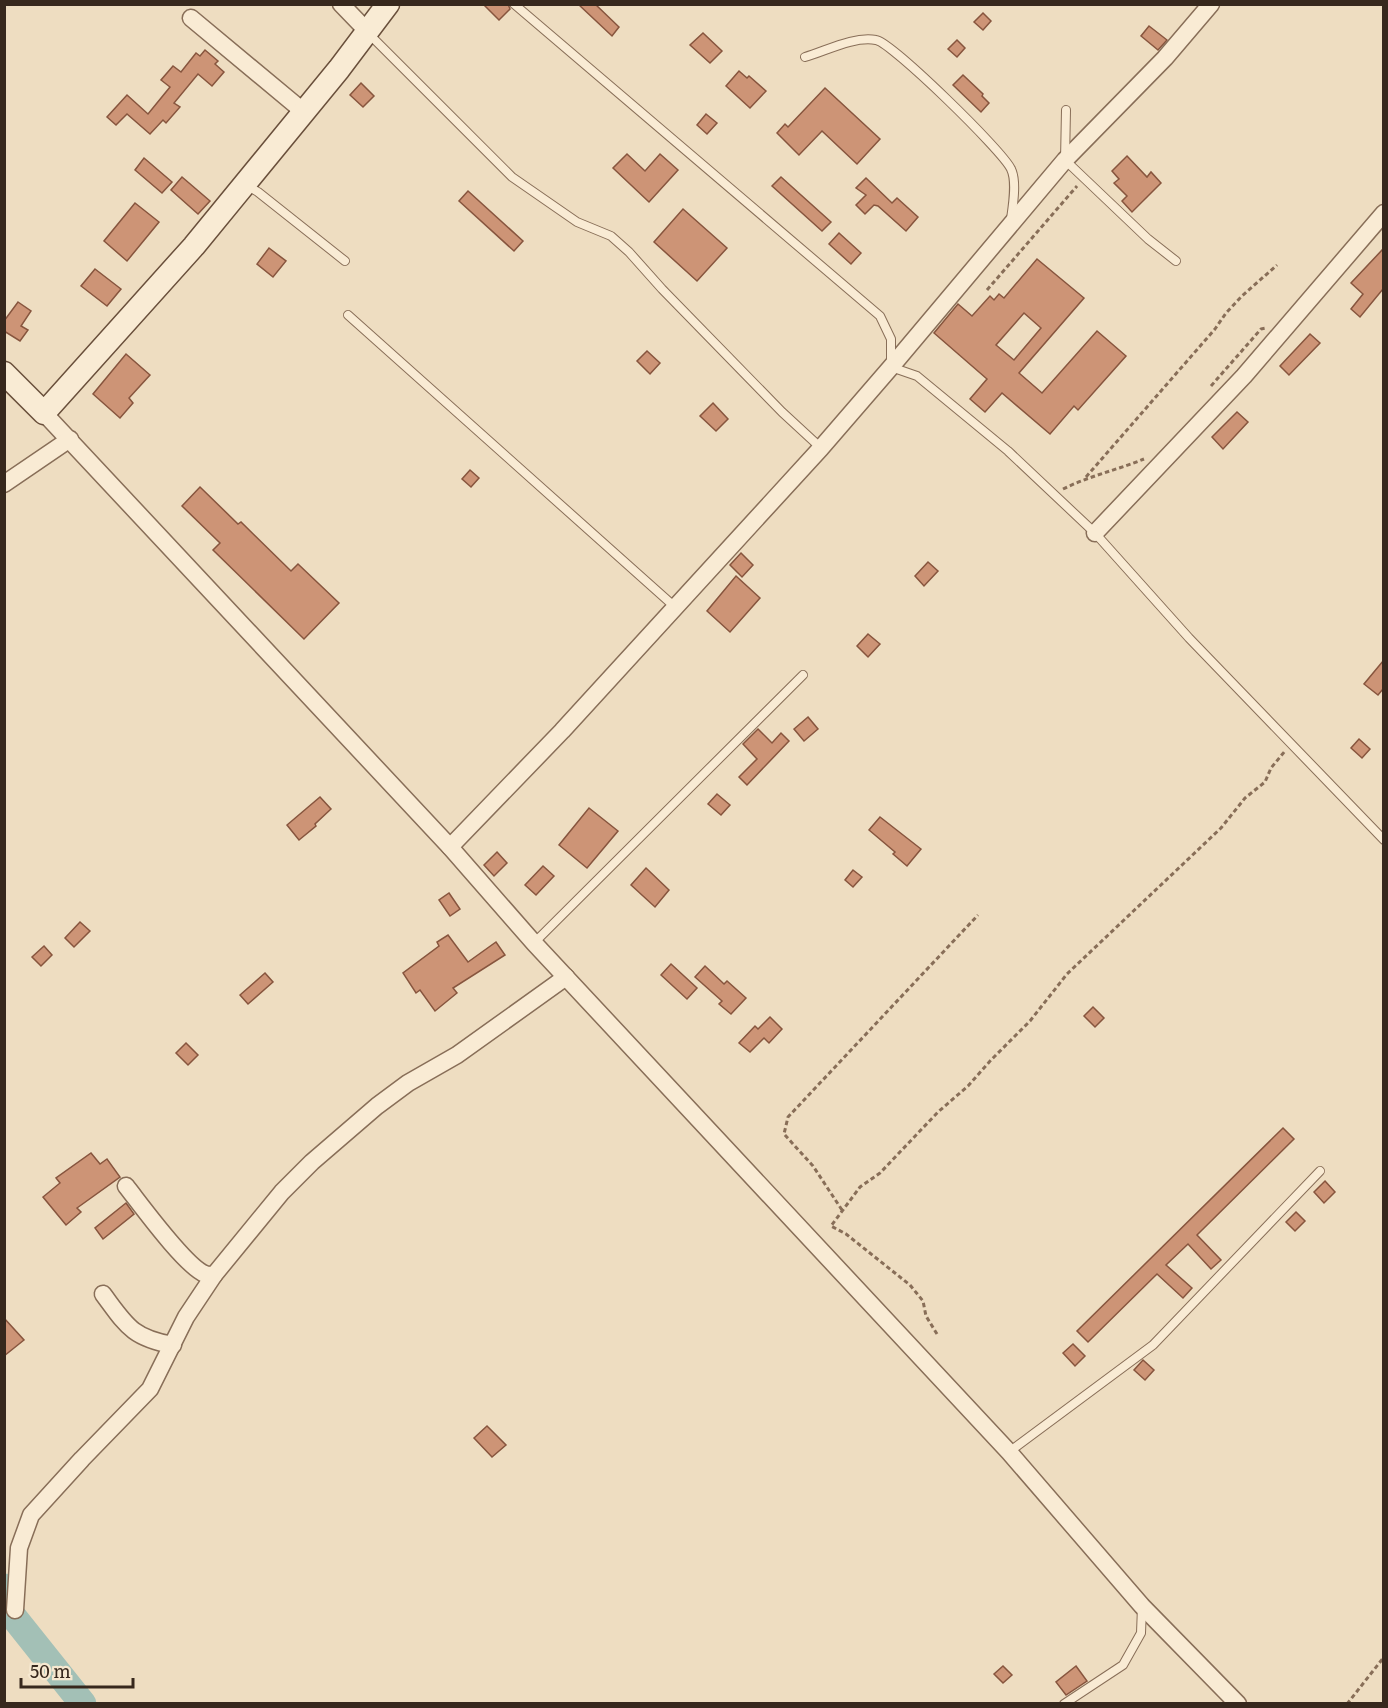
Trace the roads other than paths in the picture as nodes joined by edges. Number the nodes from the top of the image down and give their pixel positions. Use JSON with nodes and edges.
{"nodes":[{"id":1,"x":341,"y":4,"type":"edge"},
{"id":2,"x":388,"y":4,"type":"edge"},
{"id":3,"x":514,"y":4,"type":"edge"},
{"id":4,"x":1211,"y":4,"type":"edge"},
{"id":5,"x":191,"y":18,"type":"dead end"},
{"id":6,"x":368,"y":32,"type":"junction"},
{"id":7,"x":805,"y":57,"type":"dead end"},
{"id":8,"x":1066,"y":110,"type":"dead end"},
{"id":9,"x":304,"y":112,"type":"junction"},
{"id":10,"x":1065,"y":160,"type":"junction"},
{"id":11,"x":245,"y":185,"type":"junction"},
{"id":12,"x":1383,"y":213,"type":"edge"},
{"id":13,"x":1011,"y":225,"type":"junction"},
{"id":14,"x":345,"y":261,"type":"dead end"},
{"id":15,"x":1176,"y":261,"type":"dead end"},
{"id":16,"x":348,"y":315,"type":"dead end"},
{"id":17,"x":891,"y":367,"type":"junction"},
{"id":18,"x":4,"y":373,"type":"edge"},
{"id":19,"x":44,"y":413,"type":"junction"},
{"id":20,"x":70,"y":439,"type":"junction"},
{"id":21,"x":821,"y":448,"type":"junction"},
{"id":22,"x":4,"y":484,"type":"edge"},
{"id":23,"x":1095,"y":533,"type":"junction"},
{"id":24,"x":675,"y":607,"type":"junction"},
{"id":25,"x":803,"y":675,"type":"dead end"},
{"id":26,"x":1383,"y":840,"type":"edge"},
{"id":27,"x":450,"y":847,"type":"junction"},
{"id":28,"x":534,"y":943,"type":"junction"},
{"id":29,"x":566,"y":977,"type":"junction"},
{"id":30,"x":1320,"y":1171,"type":"dead end"},
{"id":31,"x":126,"y":1186,"type":"dead end"},
{"id":32,"x":214,"y":1275,"type":"junction"},
{"id":33,"x":103,"y":1294,"type":"dead end"},
{"id":34,"x":173,"y":1345,"type":"junction"},
{"id":35,"x":1009,"y":1452,"type":"junction"},
{"id":36,"x":1142,"y":1606,"type":"junction"},
{"id":37,"x":15,"y":1610,"type":"dead end"},
{"id":38,"x":1064,"y":1704,"type":"edge"},
{"id":39,"x":1238,"y":1704,"type":"edge"}],
"edges":[{"from":1,"to":6,"type":"street"},
{"from":2,"to":6,"type":"street"},
{"from":3,"to":17,"type":"lane"},
{"from":4,"to":10,"type":"street"},
{"from":5,"to":9,"type":"street"},
{"from":6,"to":9,"type":"street"},
{"from":6,"to":21,"type":"lane"},
{"from":7,"to":13,"type":"lane"},
{"from":8,"to":10,"type":"lane"},
{"from":9,"to":11,"type":"street"},
{"from":10,"to":13,"type":"street"},
{"from":10,"to":15,"type":"lane"},
{"from":11,"to":14,"type":"lane"},
{"from":11,"to":19,"type":"street"},
{"from":12,"to":23,"type":"street"},
{"from":13,"to":17,"type":"street"},
{"from":16,"to":24,"type":"lane"},
{"from":17,"to":21,"type":"street"},
{"from":17,"to":23,"type":"lane"},
{"from":18,"to":19,"type":"street"},
{"from":19,"to":20,"type":"street"},
{"from":20,"to":22,"type":"street"},
{"from":20,"to":27,"type":"street"},
{"from":21,"to":24,"type":"street"},
{"from":23,"to":26,"type":"lane"},
{"from":24,"to":27,"type":"street"},
{"from":25,"to":28,"type":"lane"},
{"from":27,"to":28,"type":"street"},
{"from":28,"to":29,"type":"street"},
{"from":29,"to":32,"type":"street"},
{"from":29,"to":35,"type":"street"},
{"from":30,"to":35,"type":"lane"},
{"from":31,"to":32,"type":"street"},
{"from":32,"to":34,"type":"street"},
{"from":33,"to":34,"type":"street"},
{"from":34,"to":37,"type":"street"},
{"from":35,"to":36,"type":"street"},
{"from":36,"to":38,"type":"lane"},
{"from":36,"to":39,"type":"street"}]}
